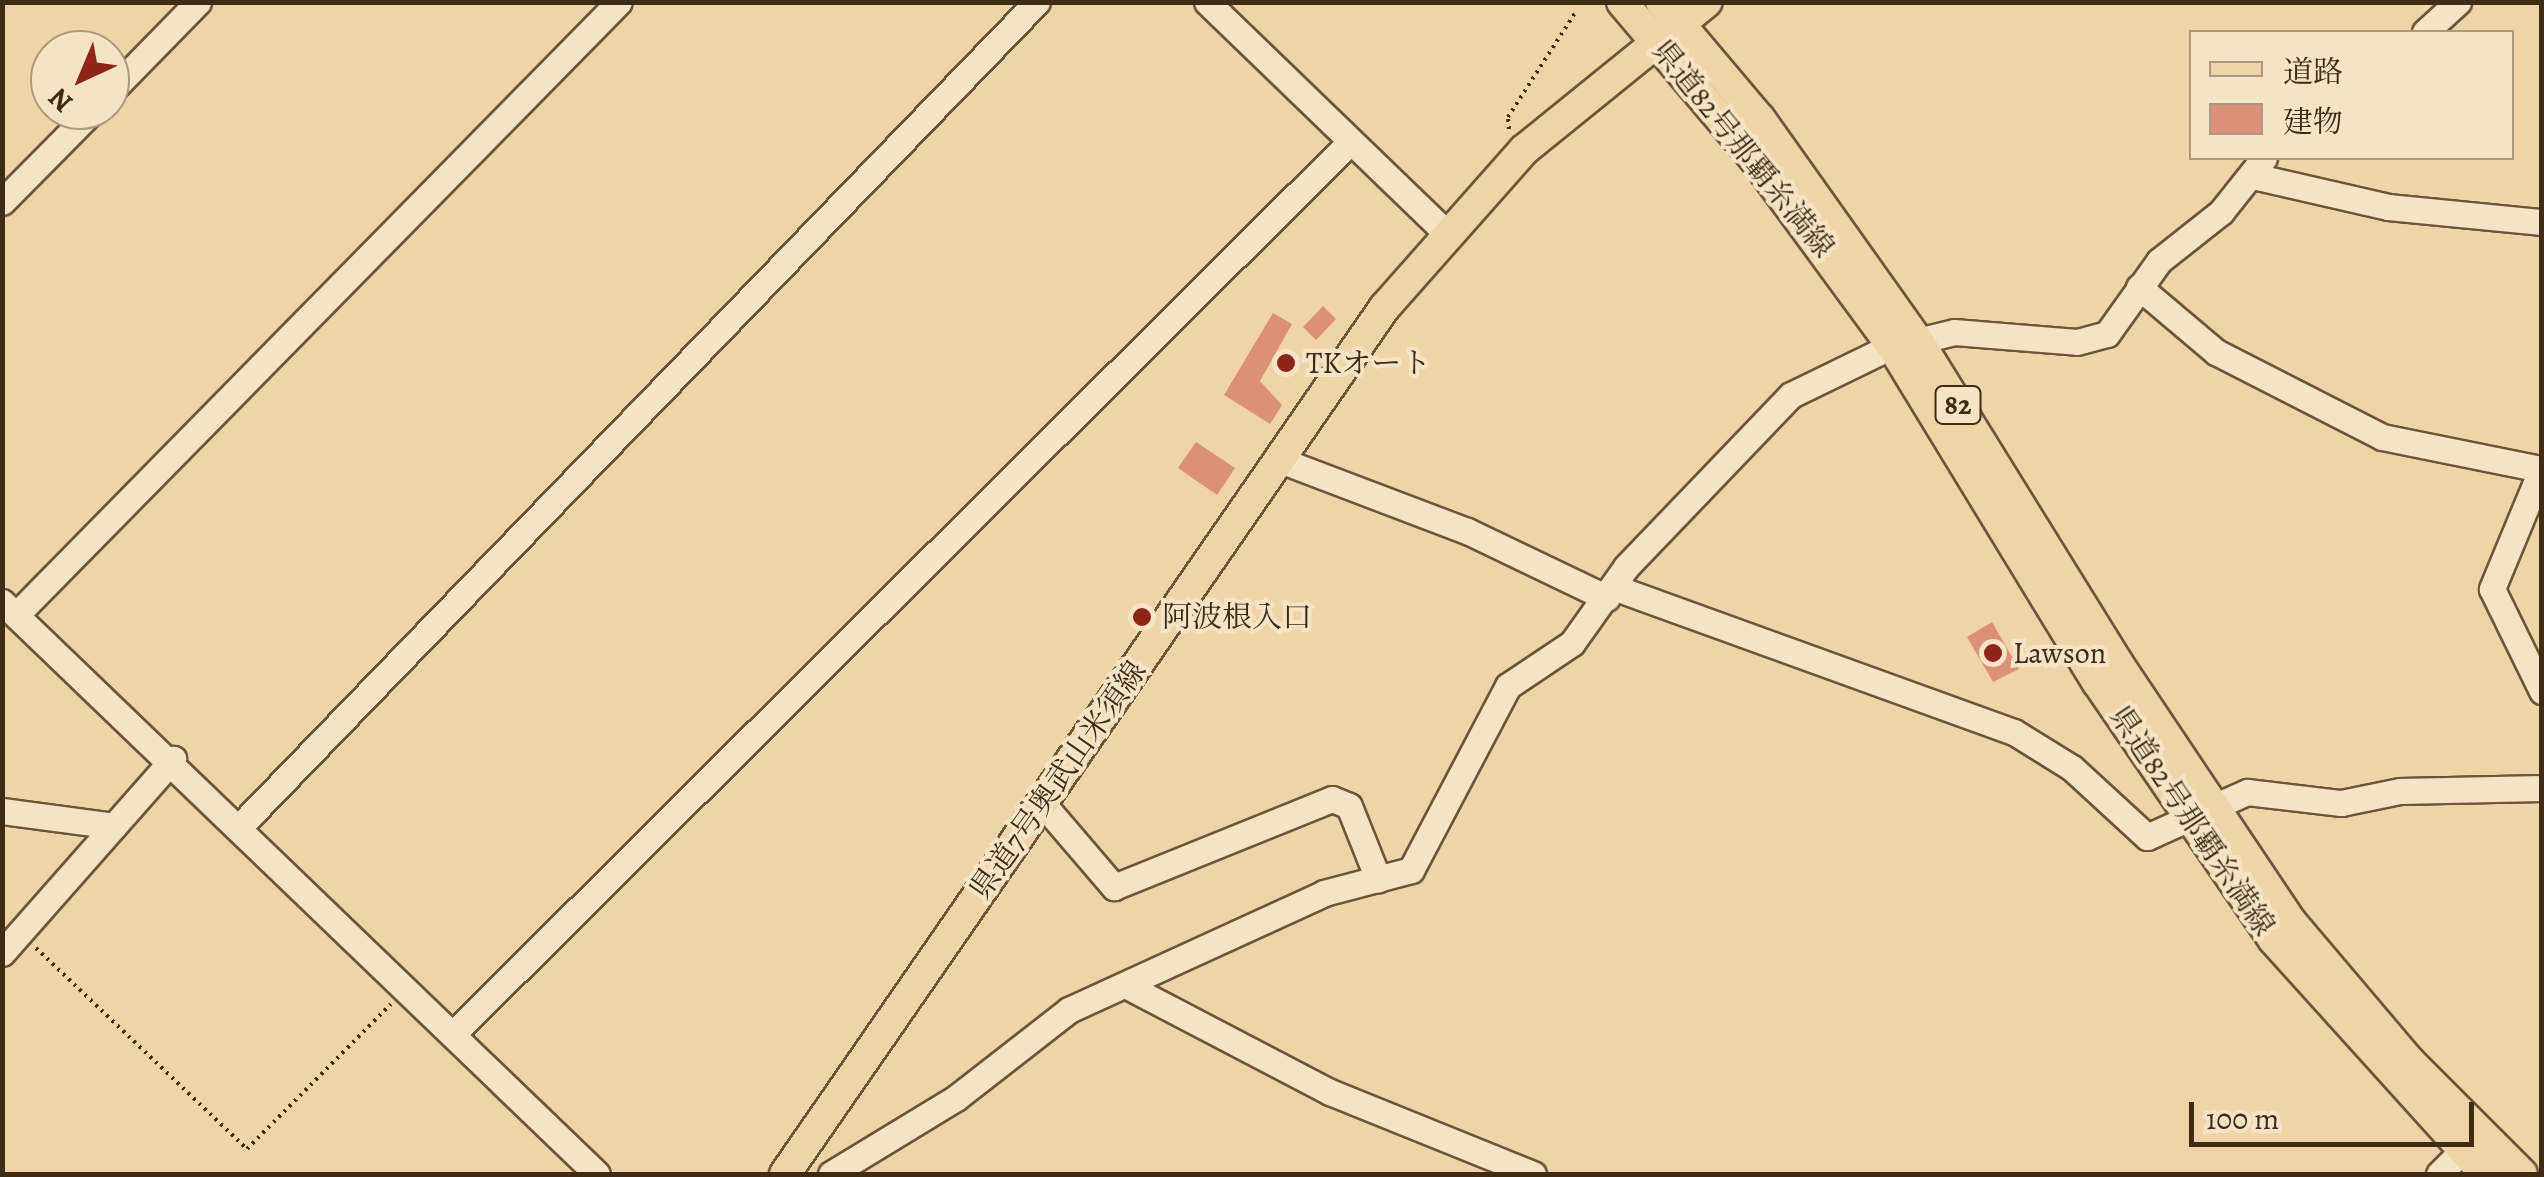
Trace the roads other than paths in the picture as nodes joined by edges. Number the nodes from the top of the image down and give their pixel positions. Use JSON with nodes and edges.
{"nodes":[{"id":1,"x":198,"y":2,"type":"edge"},
{"id":2,"x":619,"y":2,"type":"edge"},
{"id":3,"x":1037,"y":2,"type":"edge"},
{"id":4,"x":1207,"y":2,"type":"edge"},
{"id":5,"x":1622,"y":2,"type":"edge"},
{"id":6,"x":1707,"y":2,"type":"edge"},
{"id":7,"x":2458,"y":2,"type":"edge"},
{"id":8,"x":1666,"y":21,"type":"edge"},
{"id":9,"x":2427,"y":30,"type":"edge"},
{"id":10,"x":130,"y":72,"type":"edge"},
{"id":11,"x":73,"y":130,"type":"edge"},
{"id":12,"x":1349,"y":143,"type":"junction"},
{"id":13,"x":2258,"y":167,"type":"edge"},
{"id":14,"x":2,"y":202,"type":"edge"},
{"id":15,"x":2542,"y":222,"type":"edge"},
{"id":16,"x":1445,"y":232,"type":"junction"},
{"id":17,"x":2139,"y":288,"type":"junction"},
{"id":18,"x":1905,"y":343,"type":"junction"},
{"id":19,"x":1280,"y":460,"type":"junction"},
{"id":20,"x":2541,"y":469,"type":"edge"},
{"id":21,"x":1610,"y":592,"type":"junction"},
{"id":22,"x":10,"y":608,"type":"edge"},
{"id":23,"x":2542,"y":691,"type":"edge"},
{"id":24,"x":173,"y":759,"type":"junction"},
{"id":25,"x":2540,"y":783,"type":"edge"},
{"id":26,"x":1042,"y":802,"type":"junction"},
{"id":27,"x":2,"y":812,"type":"edge"},
{"id":28,"x":2200,"y":814,"type":"junction"},
{"id":29,"x":242,"y":825,"type":"junction"},
{"id":30,"x":114,"y":826,"type":"junction"},
{"id":31,"x":1378,"y":879,"type":"junction"},
{"id":32,"x":2,"y":953,"type":"edge"},
{"id":33,"x":1128,"y":987,"type":"junction"},
{"id":34,"x":453,"y":1034,"type":"junction"},
{"id":35,"x":2470,"y":1142,"type":"junction"},
{"id":36,"x":597,"y":1174,"type":"edge"},
{"id":37,"x":785,"y":1174,"type":"edge"},
{"id":38,"x":831,"y":1174,"type":"edge"},
{"id":39,"x":1533,"y":1174,"type":"edge"},
{"id":40,"x":2438,"y":1174,"type":"edge"},
{"id":41,"x":2485,"y":1174,"type":"edge"},
{"id":42,"x":2522,"y":1174,"type":"edge"}],
"edges":[{"from":1,"to":10,"type":"street"},
{"from":2,"to":22,"type":"street"},
{"from":3,"to":29,"type":"street"},
{"from":4,"to":12,"type":"street"},
{"from":5,"to":8,"type":"main road","name":"県道82号那覇糸満線","number":"82"},
{"from":6,"to":8,"type":"main road","name":"県道7号奥武山米須線"},
{"from":7,"to":9,"type":"street"},
{"from":8,"to":16,"type":"main road","name":"県道7号奥武山米須線"},
{"from":8,"to":18,"type":"main road","name":"県道82号那覇糸満線","number":"82"},
{"from":11,"to":14,"type":"street"},
{"from":12,"to":16,"type":"street"},
{"from":12,"to":34,"type":"street"},
{"from":13,"to":15,"type":"street"},
{"from":13,"to":17,"type":"street"},
{"from":16,"to":19,"type":"main road","name":"県道7号奥武山米須線"},
{"from":17,"to":18,"type":"street"},
{"from":17,"to":20,"type":"street"},
{"from":18,"to":21,"type":"street"},
{"from":18,"to":28,"type":"main road","name":"県道82号那覇糸満線","number":"82"},
{"from":19,"to":21,"type":"street"},
{"from":19,"to":26,"type":"main road","name":"県道7号奥武山米須線"},
{"from":20,"to":23,"type":"street"},
{"from":21,"to":28,"type":"street"},
{"from":21,"to":31,"type":"street"},
{"from":22,"to":24,"type":"street"},
{"from":24,"to":29,"type":"street"},
{"from":24,"to":30,"type":"street"},
{"from":25,"to":28,"type":"street"},
{"from":26,"to":31,"type":"street"},
{"from":26,"to":37,"type":"main road","name":"県道7号奥武山米須線"},
{"from":27,"to":30,"type":"street"},
{"from":28,"to":35,"type":"main road","name":"県道82号那覇糸満線","number":"82"},
{"from":29,"to":34,"type":"street"},
{"from":30,"to":32,"type":"street"},
{"from":31,"to":33,"type":"street"},
{"from":33,"to":38,"type":"street"},
{"from":33,"to":39,"type":"street"},
{"from":34,"to":36,"type":"street"},
{"from":35,"to":40,"type":"street"},
{"from":35,"to":41,"type":"main road","name":"県道82号那覇糸満線","number":"82"},
{"from":35,"to":42,"type":"main road","name":"県道82号那覇糸満線","number":"82"}]}
